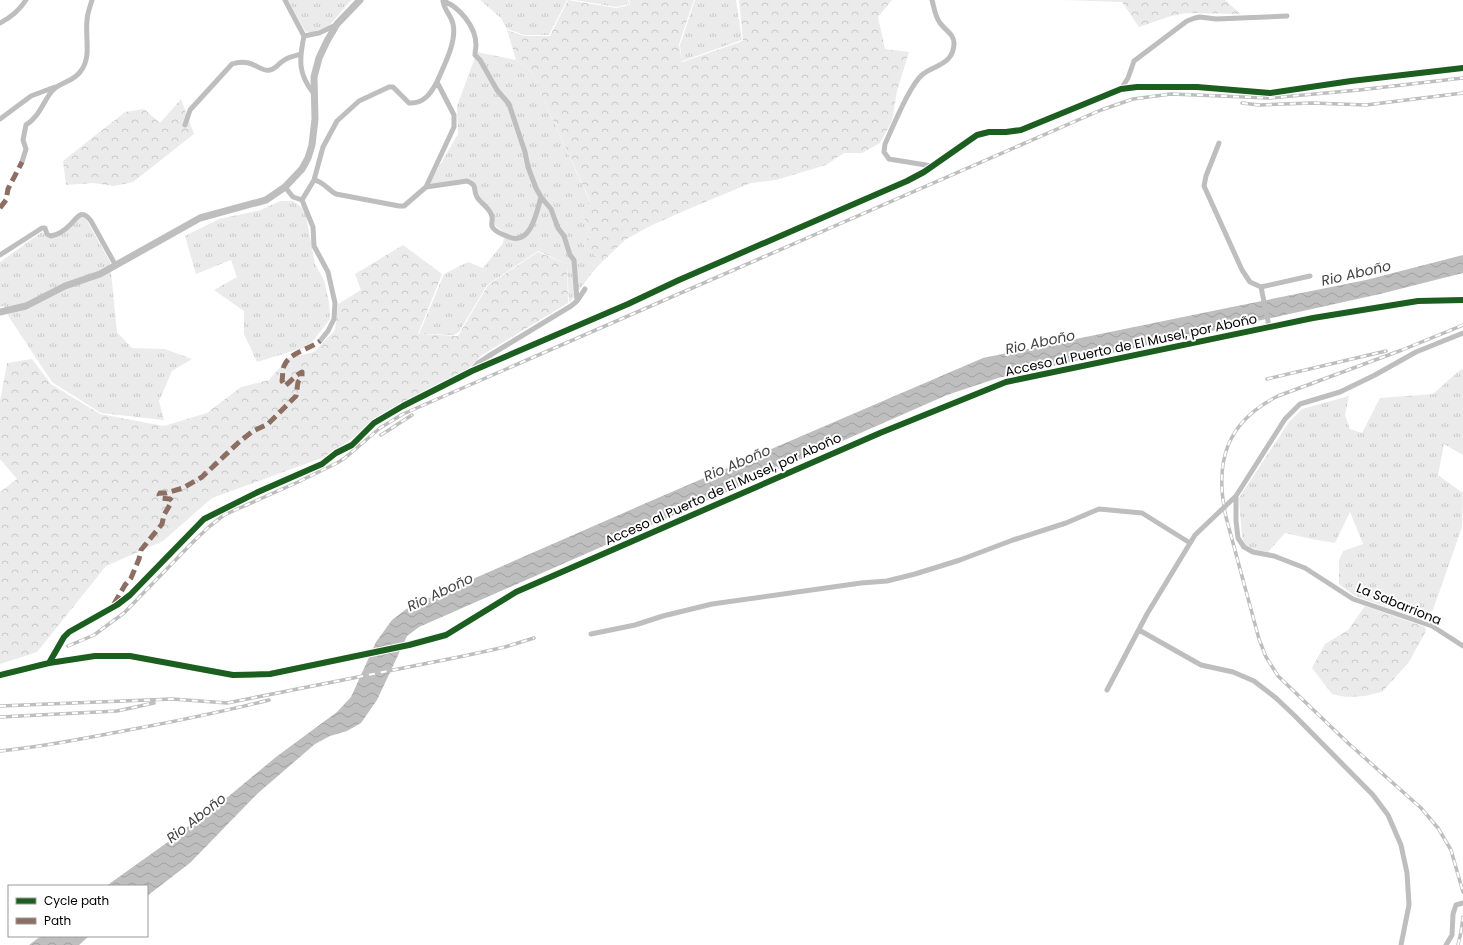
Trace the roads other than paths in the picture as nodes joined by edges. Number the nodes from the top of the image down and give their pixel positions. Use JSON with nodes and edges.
{"nodes":[{"id":1,"x":26,"y":0,"type":"edge"},
{"id":2,"x":92,"y":0,"type":"edge"},
{"id":3,"x":285,"y":0,"type":"edge"},
{"id":4,"x":360,"y":0,"type":"edge"},
{"id":5,"x":442,"y":0,"type":"edge"},
{"id":6,"x":932,"y":0,"type":"edge"},
{"id":7,"x":1287,"y":16,"type":"dead end"},
{"id":8,"x":0,"y":23,"type":"edge"},
{"id":9,"x":337,"y":24,"type":"junction"},
{"id":10,"x":304,"y":36,"type":"junction"},
{"id":11,"x":301,"y":54,"type":"junction"},
{"id":12,"x":1463,"y":68,"type":"edge"},
{"id":13,"x":437,"y":82,"type":"junction"},
{"id":14,"x":56,"y":87,"type":"junction"},
{"id":15,"x":1121,"y":89,"type":"junction"},
{"id":16,"x":314,"y":94,"type":"junction"},
{"id":17,"x":0,"y":120,"type":"edge"},
{"id":18,"x":185,"y":125,"type":"dead end"},
{"id":19,"x":1219,"y":143,"type":"dead end"},
{"id":20,"x":22,"y":162,"type":"dead end"},
{"id":21,"x":932,"y":166,"type":"junction"},
{"id":22,"x":314,"y":180,"type":"junction"},
{"id":23,"x":285,"y":187,"type":"junction"},
{"id":24,"x":426,"y":187,"type":"junction"},
{"id":25,"x":541,"y":197,"type":"junction"},
{"id":26,"x":302,"y":200,"type":"junction"},
{"id":27,"x":0,"y":255,"type":"edge"},
{"id":28,"x":116,"y":266,"type":"junction"},
{"id":29,"x":1310,"y":276,"type":"dead end"},
{"id":30,"x":1261,"y":287,"type":"junction"},
{"id":31,"x":585,"y":289,"type":"dead end"},
{"id":32,"x":1463,"y":300,"type":"edge"},
{"id":33,"x":577,"y":301,"type":"junction"},
{"id":34,"x":0,"y":312,"type":"edge"},
{"id":35,"x":1268,"y":324,"type":"junction"},
{"id":36,"x":1463,"y":334,"type":"edge"},
{"id":37,"x":320,"y":341,"type":"dead end"},
{"id":38,"x":472,"y":371,"type":"junction"},
{"id":39,"x":1236,"y":496,"type":"junction"},
{"id":40,"x":1190,"y":542,"type":"junction"},
{"id":41,"x":1139,"y":630,"type":"junction"},
{"id":42,"x":591,"y":634,"type":"dead end"},
{"id":43,"x":1463,"y":646,"type":"edge"},
{"id":44,"x":49,"y":663,"type":"junction"},
{"id":45,"x":0,"y":675,"type":"edge"},
{"id":46,"x":1107,"y":690,"type":"dead end"},
{"id":47,"x":1463,"y":903,"type":"edge"},
{"id":48,"x":1401,"y":945,"type":"edge"},
{"id":49,"x":1446,"y":945,"type":"edge"}],
"edges":[{"from":1,"to":8,"type":"street"},
{"from":2,"to":14,"type":"street"},
{"from":3,"to":10,"type":"street"},
{"from":4,"to":9,"type":"street"},
{"from":5,"to":13,"type":"street"},
{"from":5,"to":25,"type":"street"},
{"from":6,"to":21,"type":"street"},
{"from":7,"to":15,"type":"street"},
{"from":9,"to":10,"type":"street"},
{"from":9,"to":16,"type":"street"},
{"from":10,"to":11,"type":"street"},
{"from":11,"to":16,"type":"street"},
{"from":11,"to":18,"type":"street"},
{"from":12,"to":15,"type":"street"},
{"from":13,"to":22,"type":"street"},
{"from":13,"to":24,"type":"street"},
{"from":14,"to":17,"type":"street"},
{"from":14,"to":20,"type":"street"},
{"from":15,"to":21,"type":"street"},
{"from":16,"to":23,"type":"street"},
{"from":19,"to":30,"type":"street"},
{"from":21,"to":38,"type":"street"},
{"from":22,"to":24,"type":"street"},
{"from":22,"to":26,"type":"street"},
{"from":23,"to":26,"type":"street"},
{"from":23,"to":28,"type":"street"},
{"from":24,"to":25,"type":"street"},
{"from":25,"to":33,"type":"street"},
{"from":26,"to":37,"type":"street"},
{"from":27,"to":28,"type":"street"},
{"from":28,"to":34,"type":"street"},
{"from":29,"to":30,"type":"street"},
{"from":30,"to":35,"type":"street"},
{"from":31,"to":33,"type":"street"},
{"from":32,"to":35,"type":"street","name":"Acceso al Puerto de El Musel, por Aboño"},
{"from":33,"to":38,"type":"street"},
{"from":35,"to":44,"type":"street","name":"Acceso al Puerto de El Musel, por Aboño"},
{"from":36,"to":39,"type":"street"},
{"from":38,"to":44,"type":"street"},
{"from":39,"to":40,"type":"street"},
{"from":39,"to":43,"type":"street","name":"La Sabarriona"},
{"from":40,"to":41,"type":"street"},
{"from":40,"to":42,"type":"street"},
{"from":41,"to":46,"type":"street"},
{"from":41,"to":48,"type":"street"},
{"from":44,"to":45,"type":"street","name":"Acceso al Puerto de El Musel, por Aboño"},
{"from":47,"to":49,"type":"street"}]}
